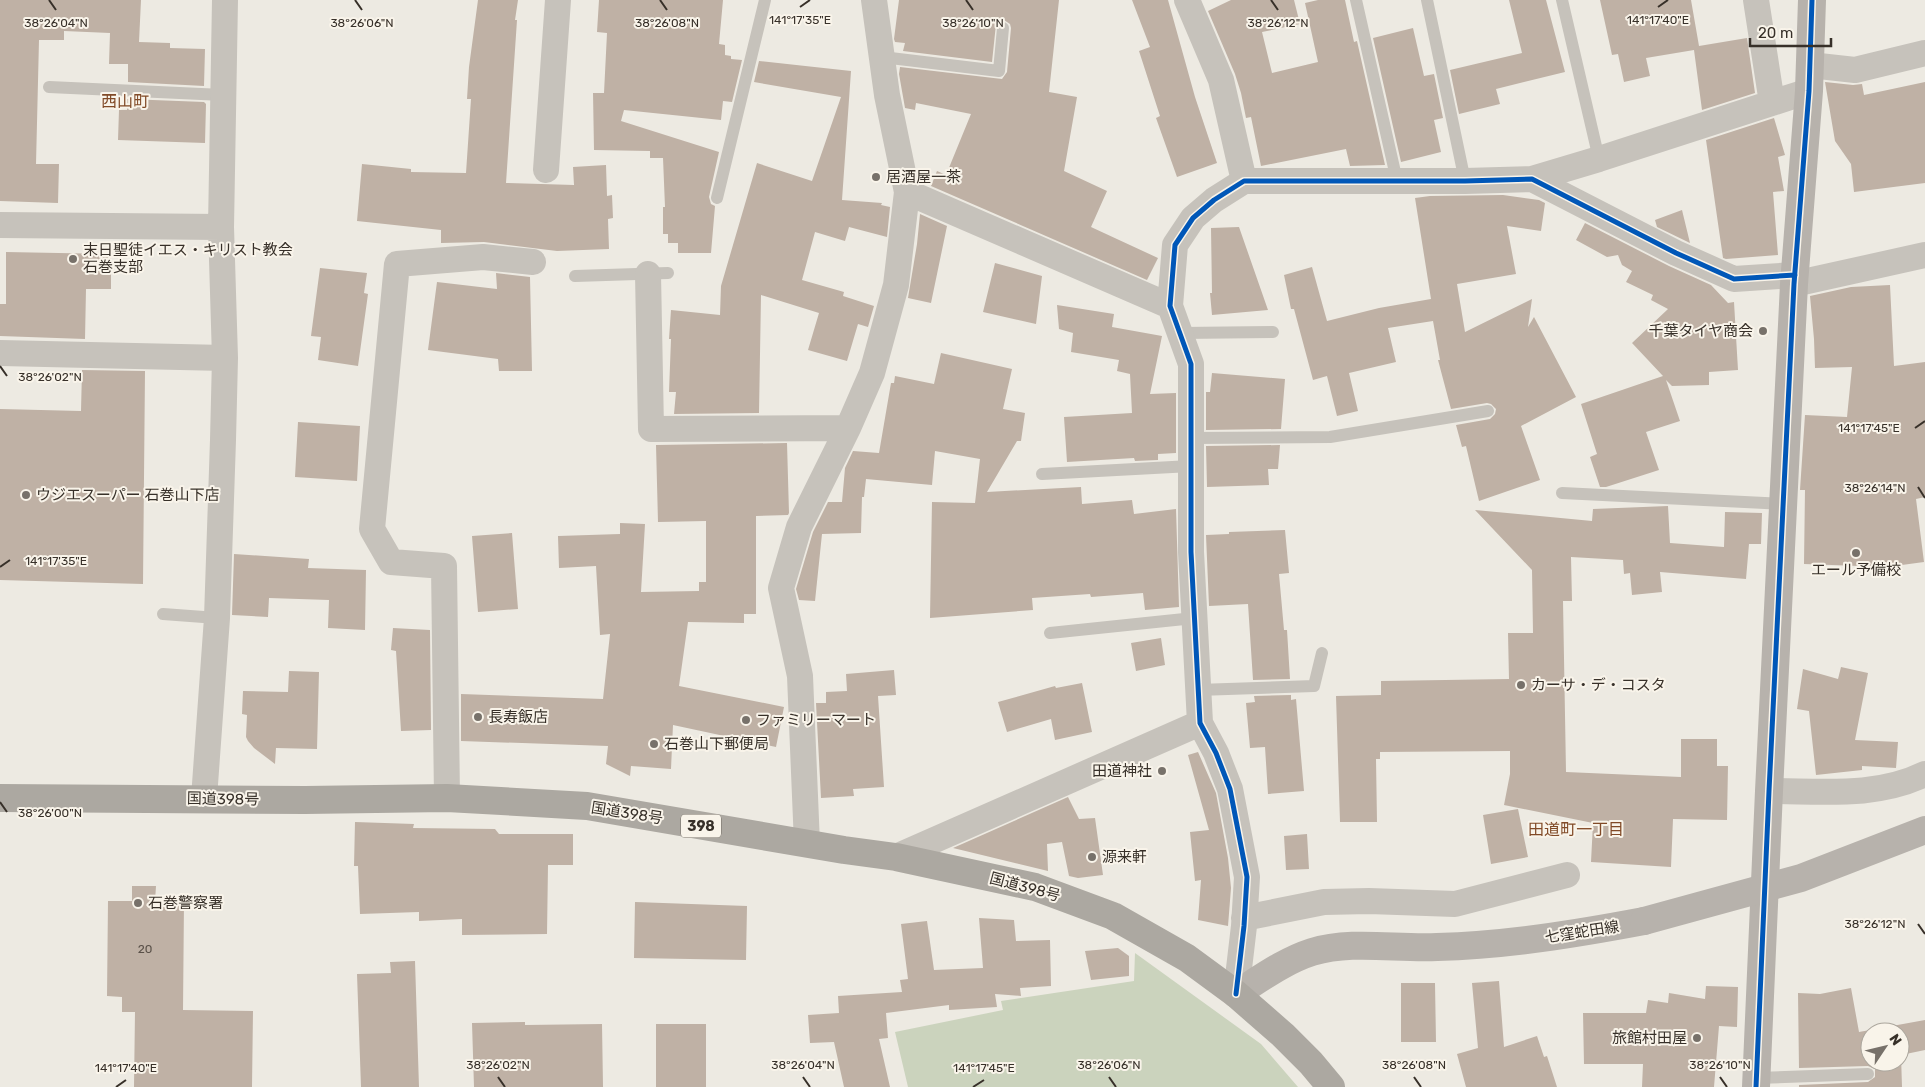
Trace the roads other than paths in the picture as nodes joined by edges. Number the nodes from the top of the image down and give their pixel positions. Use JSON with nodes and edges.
{"nodes":[{"id":1,"x":225,"y":0,"type":"edge"},
{"id":2,"x":558,"y":0,"type":"edge"},
{"id":3,"x":765,"y":0,"type":"edge"},
{"id":4,"x":874,"y":0,"type":"edge"},
{"id":5,"x":1187,"y":0,"type":"edge"},
{"id":6,"x":1356,"y":0,"type":"edge"},
{"id":7,"x":1427,"y":0,"type":"edge"},
{"id":8,"x":1562,"y":0,"type":"edge"},
{"id":9,"x":1756,"y":0,"type":"edge"},
{"id":10,"x":1812,"y":0,"type":"edge"},
{"id":11,"x":1003,"y":28,"type":"dead end"},
{"id":12,"x":1925,"y":53,"type":"edge"},
{"id":13,"x":882,"y":57,"type":"junction"},
{"id":14,"x":1809,"y":78,"type":"junction"},
{"id":15,"x":50,"y":87,"type":"dead end"},
{"id":16,"x":223,"y":95,"type":"junction"},
{"id":17,"x":1772,"y":103,"type":"junction"},
{"id":18,"x":1599,"y":159,"type":"junction"},
{"id":19,"x":546,"y":170,"type":"dead end"},
{"id":20,"x":1532,"y":179,"type":"junction"},
{"id":21,"x":1244,"y":181,"type":"junction"},
{"id":22,"x":1397,"y":181,"type":"junction"},
{"id":23,"x":1466,"y":182,"type":"junction"},
{"id":24,"x":907,"y":192,"type":"junction"},
{"id":25,"x":717,"y":198,"type":"dead end"},
{"id":26,"x":0,"y":225,"type":"edge"},
{"id":27,"x":221,"y":227,"type":"junction"},
{"id":28,"x":1925,"y":256,"type":"edge"},
{"id":29,"x":533,"y":262,"type":"dead end"},
{"id":30,"x":658,"y":274,"type":"joint"},
{"id":31,"x":575,"y":276,"type":"dead end"},
{"id":32,"x":1795,"y":279,"type":"junction"},
{"id":33,"x":1170,"y":306,"type":"junction"},
{"id":34,"x":1273,"y":332,"type":"dead end"},
{"id":35,"x":1181,"y":333,"type":"junction"},
{"id":36,"x":0,"y":353,"type":"edge"},
{"id":37,"x":225,"y":358,"type":"junction"},
{"id":38,"x":1488,"y":411,"type":"dead end"},
{"id":39,"x":848,"y":428,"type":"junction"},
{"id":40,"x":1192,"y":438,"type":"junction"},
{"id":41,"x":1192,"y":466,"type":"junction"},
{"id":42,"x":1042,"y":474,"type":"dead end"},
{"id":43,"x":1562,"y":493,"type":"dead end"},
{"id":44,"x":1783,"y":504,"type":"junction"},
{"id":45,"x":163,"y":614,"type":"dead end"},
{"id":46,"x":217,"y":618,"type":"junction"},
{"id":47,"x":1194,"y":618,"type":"junction"},
{"id":48,"x":1050,"y":633,"type":"dead end"},
{"id":49,"x":1322,"y":653,"type":"dead end"},
{"id":50,"x":1198,"y":690,"type":"junction"},
{"id":51,"x":1200,"y":723,"type":"junction"},
{"id":52,"x":1925,"y":774,"type":"edge"},
{"id":53,"x":1768,"y":791,"type":"junction"},
{"id":54,"x":0,"y":798,"type":"edge"},
{"id":55,"x":204,"y":798,"type":"junction"},
{"id":56,"x":447,"y":798,"type":"junction"},
{"id":57,"x":1925,"y":830,"type":"edge"},
{"id":58,"x":806,"y":844,"type":"junction"},
{"id":59,"x":896,"y":857,"type":"junction"},
{"id":60,"x":1567,"y":875,"type":"dead end"},
{"id":61,"x":1244,"y":918,"type":"junction"},
{"id":62,"x":1236,"y":994,"type":"junction"},
{"id":63,"x":1868,"y":1074,"type":"dead end"},
{"id":64,"x":1756,"y":1082,"type":"edge"},
{"id":65,"x":1331,"y":1087,"type":"edge"}],
"edges":[{"from":1,"to":16,"type":"street"},
{"from":2,"to":19,"type":"street"},
{"from":3,"to":25,"type":"lane"},
{"from":4,"to":13,"type":"street"},
{"from":5,"to":21,"type":"street"},
{"from":6,"to":22,"type":"lane"},
{"from":7,"to":23,"type":"lane"},
{"from":8,"to":18,"type":"lane"},
{"from":9,"to":17,"type":"street"},
{"from":10,"to":14,"type":"street"},
{"from":11,"to":13,"type":"lane"},
{"from":12,"to":14,"type":"street"},
{"from":13,"to":24,"type":"street"},
{"from":14,"to":17,"type":"street"},
{"from":14,"to":32,"type":"street"},
{"from":15,"to":16,"type":"lane"},
{"from":16,"to":27,"type":"street"},
{"from":17,"to":18,"type":"street"},
{"from":18,"to":20,"type":"street"},
{"from":20,"to":23,"type":"street"},
{"from":20,"to":32,"type":"street"},
{"from":21,"to":22,"type":"street"},
{"from":21,"to":33,"type":"street"},
{"from":22,"to":23,"type":"street"},
{"from":24,"to":33,"type":"street"},
{"from":24,"to":39,"type":"street"},
{"from":26,"to":27,"type":"street"},
{"from":27,"to":37,"type":"street"},
{"from":28,"to":32,"type":"street"},
{"from":29,"to":56,"type":"street"},
{"from":30,"to":31,"type":"lane"},
{"from":30,"to":39,"type":"street"},
{"from":32,"to":44,"type":"street"},
{"from":33,"to":35,"type":"street"},
{"from":34,"to":35,"type":"lane"},
{"from":35,"to":40,"type":"street"},
{"from":36,"to":37,"type":"street"},
{"from":37,"to":46,"type":"street"},
{"from":38,"to":40,"type":"lane"},
{"from":39,"to":58,"type":"street"},
{"from":40,"to":41,"type":"street"},
{"from":41,"to":42,"type":"lane"},
{"from":41,"to":47,"type":"street"},
{"from":43,"to":44,"type":"lane"},
{"from":44,"to":53,"type":"street"},
{"from":45,"to":46,"type":"lane"},
{"from":46,"to":55,"type":"street"},
{"from":47,"to":48,"type":"lane"},
{"from":47,"to":50,"type":"street"},
{"from":49,"to":50,"type":"lane"},
{"from":50,"to":51,"type":"street"},
{"from":51,"to":59,"type":"street"},
{"from":51,"to":61,"type":"street"},
{"from":52,"to":53,"type":"street"},
{"from":53,"to":64,"type":"street"},
{"from":54,"to":55,"type":"highway","name":"国道398号","number":"398"},
{"from":55,"to":56,"type":"highway","name":"国道398号","number":"398"},
{"from":56,"to":58,"type":"highway","name":"国道398号","number":"398"},
{"from":57,"to":62,"type":"street","name":"七窪蛇田線","bridge":true},
{"from":58,"to":59,"type":"highway","name":"国道398号","number":"398"},
{"from":59,"to":62,"type":"highway","name":"国道398号","number":"398"},
{"from":60,"to":61,"type":"street"},
{"from":61,"to":62,"type":"street"},
{"from":62,"to":65,"type":"highway","name":"国道398号","number":"398"},
{"from":63,"to":64,"type":"lane"}]}
